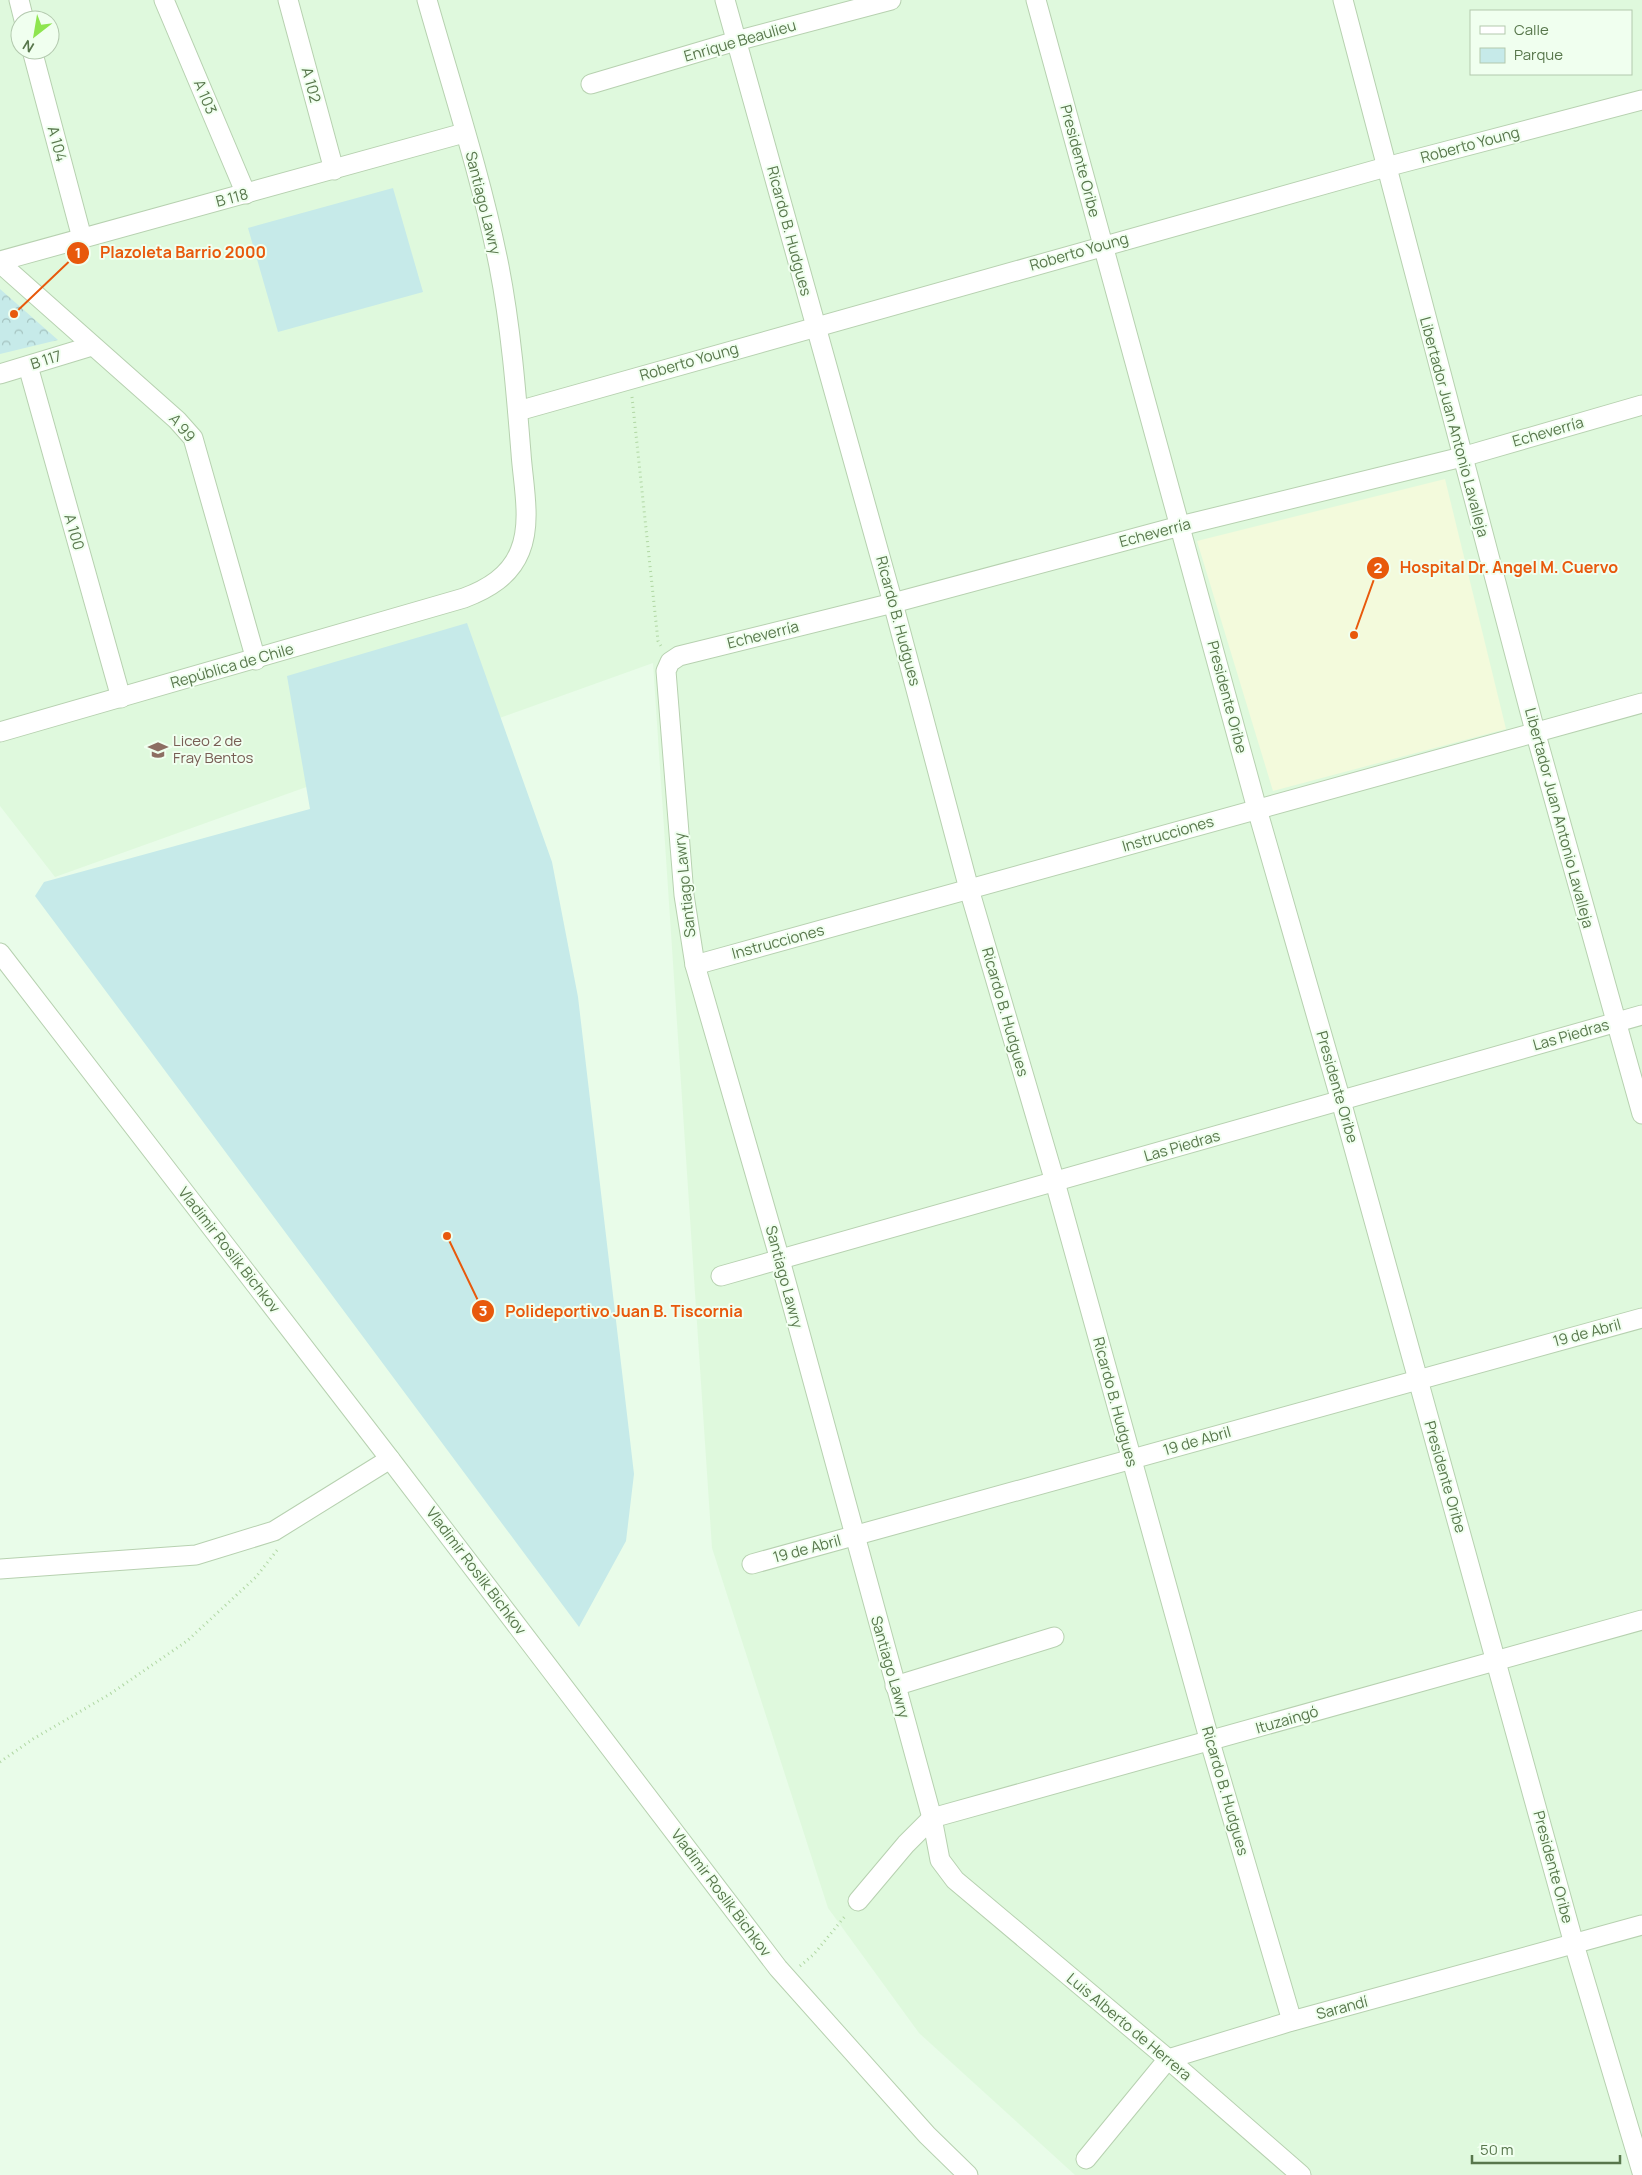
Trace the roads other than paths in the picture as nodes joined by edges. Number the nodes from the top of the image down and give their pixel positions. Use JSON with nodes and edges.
{"nodes":[{"id":1,"x":164,"y":0,"type":"edge"},
{"id":2,"x":288,"y":0,"type":"edge"},
{"id":3,"x":427,"y":0,"type":"edge"},
{"id":4,"x":725,"y":0,"type":"edge"},
{"id":5,"x":890,"y":0,"type":"edge"},
{"id":6,"x":1036,"y":0,"type":"edge"},
{"id":7,"x":1343,"y":0,"type":"edge"},
{"id":8,"x":736,"y":41,"type":"junction"},
{"id":9,"x":35,"y":60,"type":"edge"},
{"id":10,"x":591,"y":84,"type":"dead end"},
{"id":11,"x":1642,"y":100,"type":"edge"},
{"id":12,"x":464,"y":133,"type":"junction"},
{"id":13,"x":1386,"y":167,"type":"junction"},
{"id":14,"x":334,"y":170,"type":"junction"},
{"id":15,"x":246,"y":194,"type":"junction"},
{"id":16,"x":82,"y":238,"type":"junction"},
{"id":17,"x":1103,"y":246,"type":"junction"},
{"id":18,"x":0,"y":262,"type":"edge"},
{"id":19,"x":815,"y":327,"type":"junction"},
{"id":20,"x":92,"y":346,"type":"junction"},
{"id":21,"x":28,"y":366,"type":"junction"},
{"id":22,"x":0,"y":374,"type":"edge"},
{"id":23,"x":1642,"y":405,"type":"edge"},
{"id":24,"x":518,"y":411,"type":"junction"},
{"id":25,"x":1462,"y":457,"type":"junction"},
{"id":26,"x":1180,"y":526,"type":"junction"},
{"id":27,"x":464,"y":598,"type":"joint"},
{"id":28,"x":893,"y":603,"type":"junction"},
{"id":29,"x":256,"y":660,"type":"junction"},
{"id":30,"x":670,"y":662,"type":"joint"},
{"id":31,"x":121,"y":698,"type":"junction"},
{"id":32,"x":1642,"y":703,"type":"edge"},
{"id":33,"x":1535,"y":731,"type":"junction"},
{"id":34,"x":0,"y":732,"type":"edge"},
{"id":35,"x":1258,"y":809,"type":"junction"},
{"id":36,"x":969,"y":890,"type":"junction"},
{"id":37,"x":0,"y":953,"type":"edge"},
{"id":38,"x":694,"y":965,"type":"junction"},
{"id":39,"x":1642,"y":1014,"type":"edge"},
{"id":40,"x":1616,"y":1022,"type":"junction"},
{"id":41,"x":1341,"y":1101,"type":"junction"},
{"id":42,"x":1642,"y":1114,"type":"edge"},
{"id":43,"x":1054,"y":1182,"type":"junction"},
{"id":44,"x":780,"y":1260,"type":"junction"},
{"id":45,"x":721,"y":1276,"type":"dead end"},
{"id":46,"x":1642,"y":1318,"type":"edge"},
{"id":47,"x":1417,"y":1380,"type":"junction"},
{"id":48,"x":390,"y":1459,"type":"junction"},
{"id":49,"x":1131,"y":1460,"type":"junction"},
{"id":50,"x":854,"y":1537,"type":"junction"},
{"id":51,"x":752,"y":1564,"type":"dead end"},
{"id":52,"x":0,"y":1569,"type":"edge"},
{"id":53,"x":1642,"y":1620,"type":"edge"},
{"id":54,"x":1054,"y":1637,"type":"dead end"},
{"id":55,"x":1496,"y":1662,"type":"junction"},
{"id":56,"x":895,"y":1686,"type":"junction"},
{"id":57,"x":1210,"y":1742,"type":"junction"},
{"id":58,"x":932,"y":1818,"type":"junction"},
{"id":59,"x":955,"y":1880,"type":"joint"},
{"id":60,"x":858,"y":1901,"type":"road end"},
{"id":61,"x":1642,"y":1925,"type":"edge"},
{"id":62,"x":1574,"y":1944,"type":"junction"},
{"id":63,"x":1292,"y":2021,"type":"junction"},
{"id":64,"x":1168,"y":2059,"type":"junction"},
{"id":65,"x":1086,"y":2159,"type":"dead end"},
{"id":66,"x":1642,"y":2172,"type":"edge"},
{"id":67,"x":968,"y":2175,"type":"edge"},
{"id":68,"x":1301,"y":2175,"type":"edge"}],
"edges":[{"from":1,"to":15,"type":"street","name":"A 103"},
{"from":2,"to":14,"type":"street","name":"A 102"},
{"from":3,"to":12,"type":"street","name":"Santiago Lawry"},
{"from":4,"to":8,"type":"street","name":"Ricardo B. Hudgues"},
{"from":5,"to":8,"type":"street","name":"Enrique Beaulieu"},
{"from":6,"to":17,"type":"street","name":"Presidente Oribe"},
{"from":7,"to":13,"type":"street","name":"Libertador Juan Antonio Lavalleja"},
{"from":8,"to":10,"type":"street","name":"Enrique Beaulieu"},
{"from":8,"to":19,"type":"street","name":"Ricardo B. Hudgues"},
{"from":9,"to":16,"type":"street","name":"A 104"},
{"from":11,"to":13,"type":"street","name":"Roberto Young"},
{"from":12,"to":14,"type":"street","name":"B 118"},
{"from":12,"to":24,"type":"street","name":"Santiago Lawry"},
{"from":13,"to":17,"type":"street","name":"Roberto Young"},
{"from":13,"to":25,"type":"street","name":"Libertador Juan Antonio Lavalleja"},
{"from":14,"to":15,"type":"street","name":"B 118"},
{"from":15,"to":16,"type":"street","name":"B 118"},
{"from":16,"to":18,"type":"street","name":"B 118"},
{"from":17,"to":19,"type":"street","name":"Roberto Young"},
{"from":17,"to":26,"type":"street","name":"Presidente Oribe"},
{"from":18,"to":20,"type":"street","name":"A 99"},
{"from":19,"to":24,"type":"street","name":"Roberto Young"},
{"from":19,"to":28,"type":"street","name":"Ricardo B. Hudgues"},
{"from":20,"to":21,"type":"street","name":"B 117"},
{"from":20,"to":29,"type":"street","name":"A 99"},
{"from":21,"to":22,"type":"street","name":"B 117"},
{"from":21,"to":31,"type":"street","name":"A 100"},
{"from":23,"to":25,"type":"street","name":"Echeverría"},
{"from":24,"to":27,"type":"street","name":"Santiago Lawry"},
{"from":25,"to":26,"type":"street","name":"Echeverría"},
{"from":25,"to":33,"type":"street","name":"Libertador Juan Antonio Lavalleja"},
{"from":26,"to":28,"type":"street","name":"Echeverría"},
{"from":26,"to":35,"type":"street","name":"Presidente Oribe"},
{"from":27,"to":29,"type":"street","name":"República de Chile"},
{"from":28,"to":30,"type":"street","name":"Echeverría"},
{"from":28,"to":36,"type":"street","name":"Ricardo B. Hudgues"},
{"from":29,"to":31,"type":"street","name":"República de Chile"},
{"from":30,"to":38,"type":"street","name":"Santiago Lawry"},
{"from":31,"to":34,"type":"street","name":"República de Chile"},
{"from":32,"to":33,"type":"street","name":"Instrucciones"},
{"from":33,"to":35,"type":"street","name":"Instrucciones"},
{"from":33,"to":40,"type":"street","name":"Libertador Juan Antonio Lavalleja"},
{"from":35,"to":36,"type":"street","name":"Instrucciones"},
{"from":35,"to":41,"type":"street","name":"Presidente Oribe"},
{"from":36,"to":38,"type":"street","name":"Instrucciones"},
{"from":36,"to":43,"type":"street","name":"Ricardo B. Hudgues"},
{"from":37,"to":48,"type":"street","name":"Vladimir Roslik Bichkov"},
{"from":38,"to":44,"type":"street","name":"Santiago Lawry"},
{"from":39,"to":40,"type":"street","name":"Las Piedras"},
{"from":40,"to":41,"type":"street","name":"Las Piedras"},
{"from":40,"to":42,"type":"street","name":"Libertador Juan Antonio Lavalleja"},
{"from":41,"to":43,"type":"street","name":"Las Piedras"},
{"from":41,"to":47,"type":"street","name":"Presidente Oribe"},
{"from":43,"to":44,"type":"street","name":"Las Piedras"},
{"from":43,"to":49,"type":"street","name":"Ricardo B. Hudgues"},
{"from":44,"to":45,"type":"street","name":"Las Piedras"},
{"from":44,"to":50,"type":"street","name":"Santiago Lawry"},
{"from":46,"to":47,"type":"street","name":"19 de Abril"},
{"from":47,"to":49,"type":"street","name":"19 de Abril"},
{"from":47,"to":55,"type":"street","name":"Presidente Oribe"},
{"from":48,"to":52,"type":"street"},
{"from":48,"to":67,"type":"street","name":"Vladimir Roslik Bichkov"},
{"from":49,"to":50,"type":"street","name":"19 de Abril"},
{"from":49,"to":57,"type":"street","name":"Ricardo B. Hudgues"},
{"from":50,"to":51,"type":"street","name":"19 de Abril"},
{"from":50,"to":56,"type":"street","name":"Santiago Lawry"},
{"from":53,"to":55,"type":"street","name":"Ituzaingó"},
{"from":54,"to":56,"type":"street"},
{"from":55,"to":57,"type":"street","name":"Ituzaingó"},
{"from":55,"to":62,"type":"street","name":"Presidente Oribe"},
{"from":56,"to":58,"type":"street","name":"Santiago Lawry"},
{"from":57,"to":58,"type":"street","name":"Ituzaingó"},
{"from":57,"to":63,"type":"street","name":"Ricardo B. Hudgues"},
{"from":58,"to":59,"type":"street","name":"Santiago Lawry"},
{"from":58,"to":60,"type":"street"},
{"from":59,"to":64,"type":"street","name":"Luis Alberto de Herrera"},
{"from":61,"to":62,"type":"street","name":"Sarandí"},
{"from":62,"to":63,"type":"street","name":"Sarandí"},
{"from":62,"to":66,"type":"street","name":"Presidente Oribe"},
{"from":63,"to":64,"type":"street","name":"Sarandí"},
{"from":64,"to":65,"type":"street"},
{"from":64,"to":68,"type":"street","name":"Luis Alberto de Herrera"}]}
